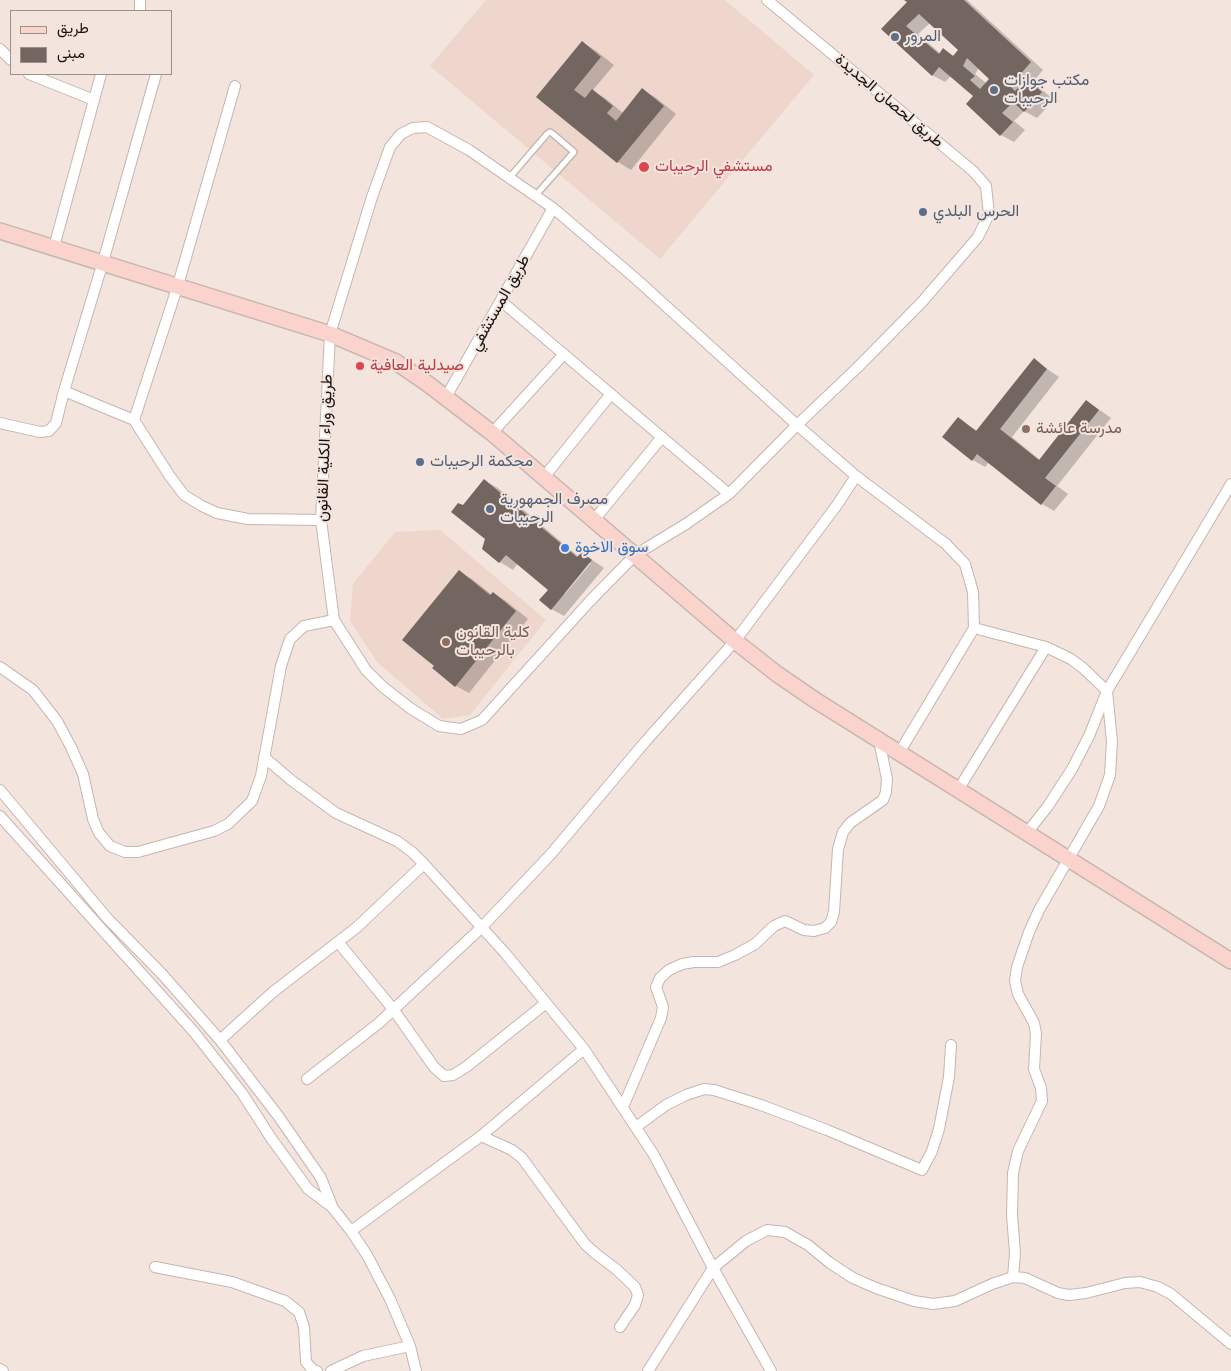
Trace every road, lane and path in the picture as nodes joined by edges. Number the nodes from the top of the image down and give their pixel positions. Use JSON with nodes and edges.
{"nodes":[{"id":1,"x":767,"y":0,"type":"edge"},
{"id":2,"x":0,"y":49,"type":"edge"},
{"id":3,"x":10,"y":59,"type":"edge"},
{"id":4,"x":32,"y":75,"type":"edge"},
{"id":5,"x":101,"y":75,"type":"edge"},
{"id":6,"x":156,"y":75,"type":"edge"},
{"id":7,"x":236,"y":86,"type":"dead end"},
{"id":8,"x":94,"y":100,"type":"junction"},
{"id":9,"x":510,"y":177,"type":"junction"},
{"id":10,"x":535,"y":196,"type":"junction"},
{"id":11,"x":552,"y":208,"type":"junction"},
{"id":12,"x":989,"y":214,"type":"joint"},
{"id":13,"x":0,"y":231,"type":"edge"},
{"id":14,"x":54,"y":247,"type":"junction"},
{"id":15,"x":103,"y":262,"type":"junction"},
{"id":16,"x":178,"y":285,"type":"junction"},
{"id":17,"x":501,"y":301,"type":"junction"},
{"id":18,"x":330,"y":334,"type":"junction"},
{"id":19,"x":564,"y":354,"type":"junction"},
{"id":20,"x":64,"y":391,"type":"junction"},
{"id":21,"x":611,"y":394,"type":"junction"},
{"id":22,"x":446,"y":397,"type":"junction"},
{"id":23,"x":134,"y":420,"type":"junction"},
{"id":24,"x":0,"y":424,"type":"edge"},
{"id":25,"x":797,"y":425,"type":"junction"},
{"id":26,"x":492,"y":433,"type":"junction"},
{"id":27,"x":662,"y":437,"type":"junction"},
{"id":28,"x":856,"y":476,"type":"junction"},
{"id":29,"x":544,"y":477,"type":"junction"},
{"id":30,"x":1231,"y":484,"type":"edge"},
{"id":31,"x":730,"y":494,"type":"junction"},
{"id":32,"x":321,"y":520,"type":"junction"},
{"id":33,"x":594,"y":520,"type":"junction"},
{"id":34,"x":635,"y":555,"type":"junction"},
{"id":35,"x":334,"y":620,"type":"junction"},
{"id":36,"x":974,"y":628,"type":"junction"},
{"id":37,"x":734,"y":641,"type":"junction"},
{"id":38,"x":1046,"y":647,"type":"junction"},
{"id":39,"x":0,"y":667,"type":"edge"},
{"id":40,"x":1107,"y":691,"type":"junction"},
{"id":41,"x":879,"y":740,"type":"junction"},
{"id":42,"x":899,"y":752,"type":"junction"},
{"id":43,"x":264,"y":757,"type":"junction"},
{"id":44,"x":0,"y":790,"type":"edge"},
{"id":45,"x":958,"y":790,"type":"junction"},
{"id":46,"x":14,"y":807,"type":"junction"},
{"id":47,"x":1,"y":818,"type":"edge"},
{"id":48,"x":1026,"y":834,"type":"junction"},
{"id":49,"x":1068,"y":859,"type":"junction"},
{"id":50,"x":424,"y":864,"type":"junction"},
{"id":51,"x":108,"y":918,"type":"junction"},
{"id":52,"x":99,"y":927,"type":"junction"},
{"id":53,"x":481,"y":928,"type":"junction"},
{"id":54,"x":338,"y":942,"type":"junction"},
{"id":55,"x":1231,"y":961,"type":"edge"},
{"id":56,"x":546,"y":1003,"type":"junction"},
{"id":57,"x":393,"y":1009,"type":"junction"},
{"id":58,"x":220,"y":1040,"type":"junction"},
{"id":59,"x":951,"y":1045,"type":"dead end"},
{"id":60,"x":584,"y":1049,"type":"junction"},
{"id":61,"x":307,"y":1079,"type":"dead end"},
{"id":62,"x":623,"y":1107,"type":"junction"},
{"id":63,"x":636,"y":1127,"type":"junction"},
{"id":64,"x":480,"y":1136,"type":"junction"},
{"id":65,"x":332,"y":1207,"type":"junction"},
{"id":66,"x":351,"y":1231,"type":"junction"},
{"id":67,"x":156,"y":1267,"type":"dead end"},
{"id":68,"x":713,"y":1268,"type":"junction"},
{"id":69,"x":1013,"y":1277,"type":"junction"},
{"id":70,"x":620,"y":1327,"type":"dead end"},
{"id":71,"x":1231,"y":1344,"type":"edge"},
{"id":72,"x":410,"y":1346,"type":"junction"},
{"id":73,"x":316,"y":1371,"type":"edge"},
{"id":74,"x":331,"y":1371,"type":"edge"},
{"id":75,"x":416,"y":1371,"type":"edge"},
{"id":76,"x":648,"y":1371,"type":"edge"},
{"id":77,"x":771,"y":1371,"type":"edge"}],
"edges":[{"from":1,"to":12,"type":"street","name":"طريق لحصان الجديدة"},
{"from":2,"to":3,"type":"street"},
{"from":4,"to":8,"type":"street"},
{"from":5,"to":8,"type":"street"},
{"from":6,"to":15,"type":"street"},
{"from":7,"to":16,"type":"street"},
{"from":8,"to":14,"type":"street"},
{"from":9,"to":10,"type":"street","name":"طريق وراء الكلية القانون"},
{"from":9,"to":10,"type":"lane"},
{"from":9,"to":18,"type":"street","name":"طريق وراء الكلية القانون"},
{"from":10,"to":11,"type":"street","name":"طريق وراء الكلية القانون"},
{"from":11,"to":17,"type":"street","name":"طريق المستشفي"},
{"from":11,"to":25,"type":"street","name":"طريق وراء الكلية القانون"},
{"from":12,"to":25,"type":"street","name":"طريق وراء الكلية القانون"},
{"from":13,"to":14,"type":"main road"},
{"from":14,"to":15,"type":"main road"},
{"from":15,"to":16,"type":"main road"},
{"from":15,"to":20,"type":"street"},
{"from":16,"to":18,"type":"main road"},
{"from":16,"to":23,"type":"street"},
{"from":17,"to":19,"type":"street"},
{"from":17,"to":22,"type":"street","name":"طريق المستشفي"},
{"from":18,"to":22,"type":"main road"},
{"from":18,"to":32,"type":"street","name":"طريق وراء الكلية القانون"},
{"from":19,"to":21,"type":"street"},
{"from":19,"to":26,"type":"street"},
{"from":20,"to":23,"type":"street"},
{"from":20,"to":24,"type":"street"},
{"from":21,"to":27,"type":"street"},
{"from":21,"to":29,"type":"street"},
{"from":22,"to":26,"type":"main road"},
{"from":23,"to":32,"type":"street"},
{"from":25,"to":28,"type":"street","name":"طريق وراء الكلية القانون"},
{"from":25,"to":31,"type":"street","name":"طريق وراء الكلية القانون"},
{"from":26,"to":29,"type":"main road"},
{"from":27,"to":31,"type":"street"},
{"from":27,"to":33,"type":"street"},
{"from":28,"to":36,"type":"street","name":"طريق وراء الكلية القانون"},
{"from":28,"to":37,"type":"street"},
{"from":29,"to":33,"type":"main road"},
{"from":30,"to":40,"type":"street"},
{"from":31,"to":34,"type":"street","name":"طريق وراء الكلية القانون"},
{"from":32,"to":35,"type":"street","name":"طريق وراء الكلية القانون"},
{"from":33,"to":34,"type":"main road"},
{"from":34,"to":35,"type":"street","name":"طريق وراء الكلية القانون"},
{"from":34,"to":37,"type":"main road"},
{"from":35,"to":43,"type":"street"},
{"from":36,"to":38,"type":"street"},
{"from":36,"to":42,"type":"street"},
{"from":37,"to":41,"type":"main road"},
{"from":37,"to":53,"type":"street"},
{"from":38,"to":40,"type":"street"},
{"from":38,"to":45,"type":"street"},
{"from":39,"to":43,"type":"street"},
{"from":40,"to":48,"type":"street"},
{"from":40,"to":49,"type":"street"},
{"from":41,"to":42,"type":"main road"},
{"from":41,"to":62,"type":"street"},
{"from":42,"to":45,"type":"main road"},
{"from":43,"to":50,"type":"street"},
{"from":44,"to":46,"type":"street"},
{"from":45,"to":48,"type":"main road"},
{"from":46,"to":47,"type":"street"},
{"from":46,"to":51,"type":"street"},
{"from":47,"to":52,"type":"street"},
{"from":48,"to":49,"type":"main road"},
{"from":49,"to":55,"type":"main road"},
{"from":49,"to":69,"type":"street"},
{"from":50,"to":53,"type":"street"},
{"from":50,"to":54,"type":"street"},
{"from":51,"to":52,"type":"street"},
{"from":51,"to":58,"type":"street"},
{"from":52,"to":65,"type":"street"},
{"from":53,"to":56,"type":"street"},
{"from":53,"to":57,"type":"street"},
{"from":54,"to":57,"type":"street"},
{"from":54,"to":58,"type":"street"},
{"from":56,"to":57,"type":"street"},
{"from":56,"to":60,"type":"street"},
{"from":57,"to":61,"type":"street"},
{"from":58,"to":65,"type":"street"},
{"from":59,"to":63,"type":"street"},
{"from":60,"to":62,"type":"street"},
{"from":60,"to":64,"type":"street"},
{"from":62,"to":63,"type":"street"},
{"from":63,"to":68,"type":"street"},
{"from":64,"to":66,"type":"street"},
{"from":64,"to":70,"type":"street"},
{"from":65,"to":66,"type":"street"},
{"from":66,"to":72,"type":"street"},
{"from":67,"to":73,"type":"street"},
{"from":68,"to":69,"type":"street"},
{"from":68,"to":76,"type":"street"},
{"from":68,"to":77,"type":"street"},
{"from":69,"to":71,"type":"street"},
{"from":72,"to":74,"type":"street"},
{"from":72,"to":75,"type":"street"}]}
